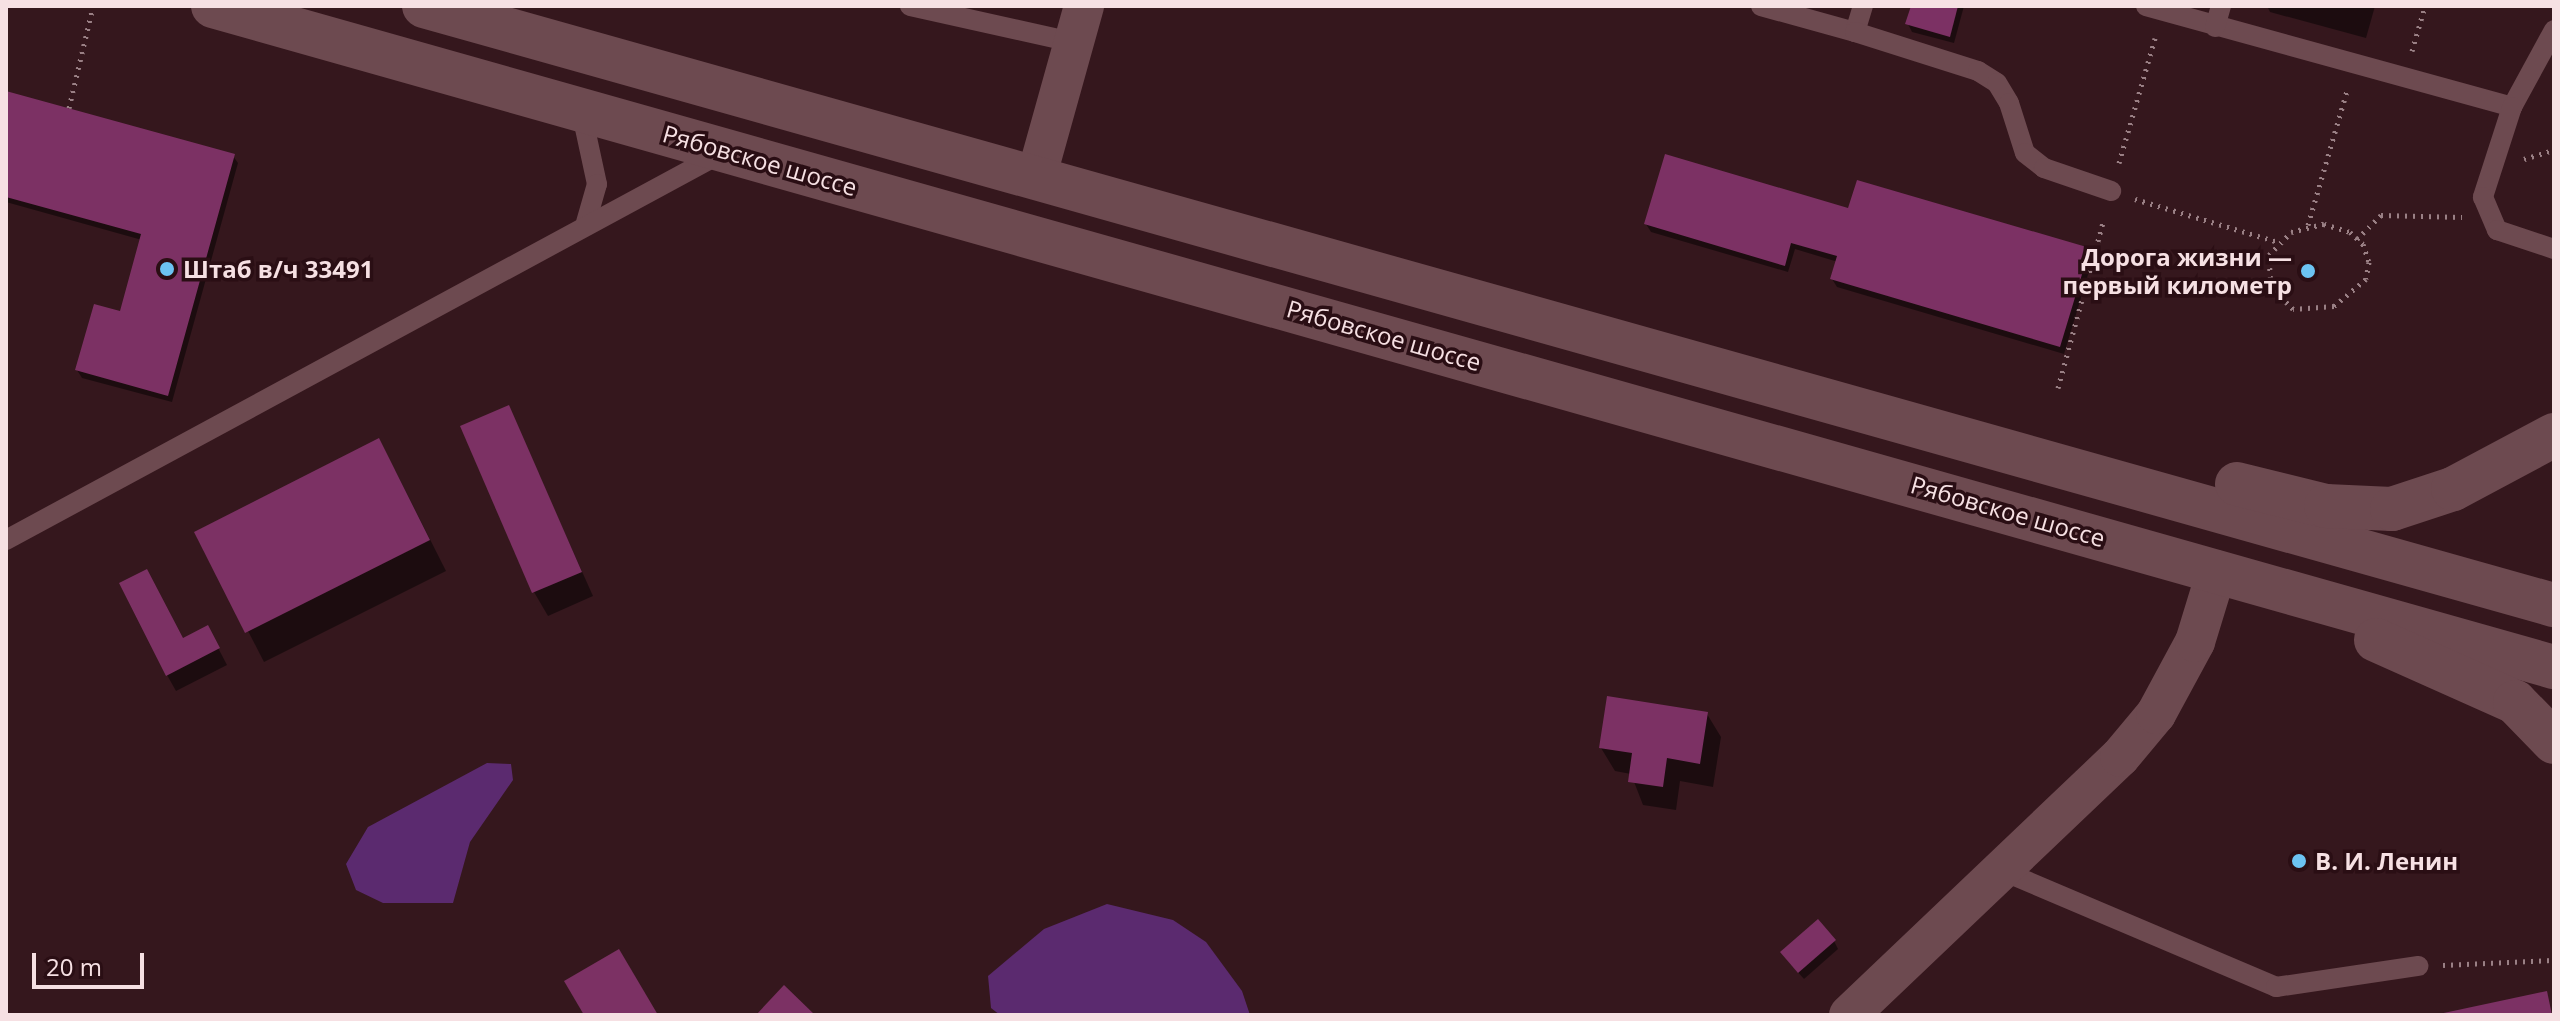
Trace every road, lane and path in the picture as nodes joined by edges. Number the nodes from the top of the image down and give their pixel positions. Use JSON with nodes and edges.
{"nodes":[{"id":1,"x":213,"y":6,"type":"edge"},
{"id":2,"x":424,"y":6,"type":"edge"},
{"id":3,"x":910,"y":6,"type":"edge"},
{"id":4,"x":1761,"y":6,"type":"edge"},
{"id":5,"x":1863,"y":6,"type":"edge"},
{"id":6,"x":2146,"y":6,"type":"edge"},
{"id":7,"x":2221,"y":6,"type":"edge"},
{"id":8,"x":2425,"y":6,"type":"edge"},
{"id":9,"x":92,"y":11,"type":"dead end"},
{"id":10,"x":1078,"y":24,"type":"edge"},
{"id":11,"x":2215,"y":27,"type":"junction"},
{"id":12,"x":2554,"y":30,"type":"edge"},
{"id":13,"x":1855,"y":32,"type":"junction"},
{"id":14,"x":2354,"y":66,"type":"junction"},
{"id":15,"x":2403,"y":79,"type":"junction"},
{"id":16,"x":2512,"y":107,"type":"junction"},
{"id":17,"x":69,"y":108,"type":"dead end"},
{"id":18,"x":581,"y":110,"type":"junction"},
{"id":19,"x":727,"y":150,"type":"junction"},
{"id":20,"x":1036,"y":178,"type":"junction"},
{"id":21,"x":2111,"y":191,"type":"joint"},
{"id":22,"x":2487,"y":216,"type":"junction"},
{"id":23,"x":586,"y":222,"type":"junction"},
{"id":24,"x":2308,"y":225,"type":"junction"},
{"id":25,"x":2357,"y":239,"type":"junction"},
{"id":26,"x":2278,"y":242,"type":"junction"},
{"id":27,"x":2554,"y":249,"type":"edge"},
{"id":28,"x":2554,"y":435,"type":"edge"},
{"id":29,"x":2048,"y":462,"type":"junction"},
{"id":30,"x":6,"y":540,"type":"edge"},
{"id":31,"x":2226,"y":573,"type":"junction"},
{"id":32,"x":2554,"y":605,"type":"edge"},
{"id":33,"x":2554,"y":667,"type":"edge"},
{"id":34,"x":2554,"y":742,"type":"edge"},
{"id":35,"x":2003,"y":871,"type":"junction"},
{"id":36,"x":2554,"y":960,"type":"edge"},
{"id":37,"x":2418,"y":966,"type":"joint"},
{"id":38,"x":1849,"y":1015,"type":"edge"}],
"edges":[{"from":1,"to":18,"type":"main road","name":"Рябовское шоссе"},
{"from":2,"to":20,"type":"main road"},
{"from":3,"to":10,"type":"lane"},
{"from":4,"to":13,"type":"lane"},
{"from":5,"to":13,"type":"lane"},
{"from":6,"to":11,"type":"lane"},
{"from":7,"to":11,"type":"lane"},
{"from":8,"to":15,"type":"path"},
{"from":9,"to":17,"type":"path"},
{"from":10,"to":20,"type":"street"},
{"from":11,"to":14,"type":"lane"},
{"from":12,"to":16,"type":"lane"},
{"from":13,"to":21,"type":"lane"},
{"from":14,"to":15,"type":"lane"},
{"from":14,"to":24,"type":"path"},
{"from":15,"to":16,"type":"lane"},
{"from":16,"to":22,"type":"lane"},
{"from":18,"to":19,"type":"main road","name":"Рябовское шоссе"},
{"from":18,"to":23,"type":"lane"},
{"from":19,"to":23,"type":"lane"},
{"from":19,"to":31,"type":"main road","name":"Рябовское шоссе"},
{"from":20,"to":29,"type":"main road"},
{"from":21,"to":26,"type":"path"},
{"from":22,"to":25,"type":"path"},
{"from":22,"to":27,"type":"lane"},
{"from":23,"to":30,"type":"lane"},
{"from":24,"to":25,"type":"path"},
{"from":24,"to":26,"type":"path"},
{"from":25,"to":26,"type":"path"},
{"from":28,"to":29,"type":"main road"},
{"from":29,"to":32,"type":"main road"},
{"from":31,"to":33,"type":"main road","name":"Рябовское шоссе"},
{"from":31,"to":34,"type":"main road"},
{"from":31,"to":35,"type":"street"},
{"from":35,"to":37,"type":"lane"},
{"from":35,"to":38,"type":"street"},
{"from":36,"to":37,"type":"path"}]}
